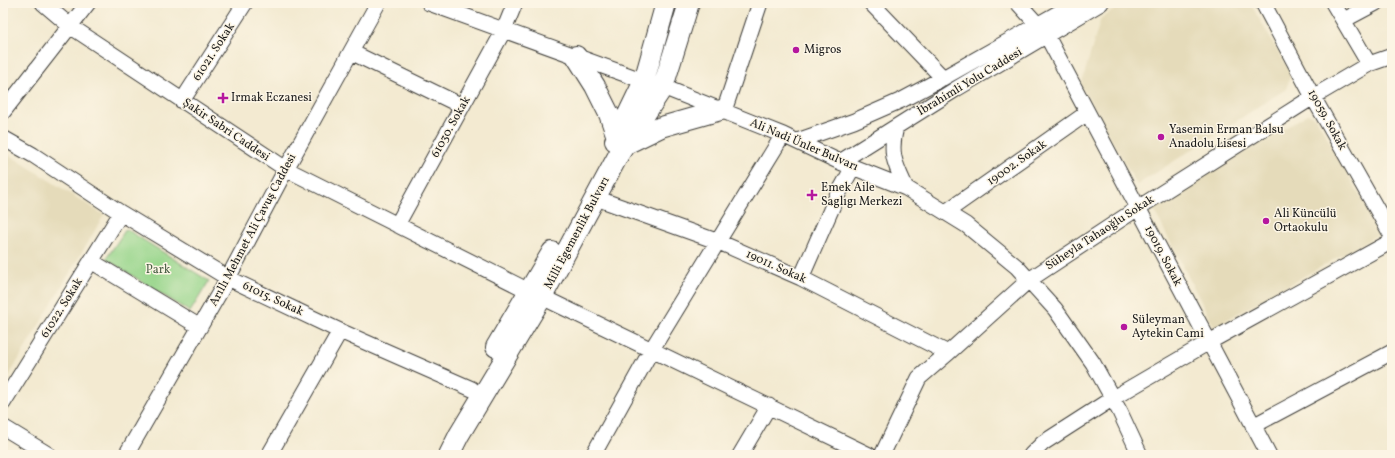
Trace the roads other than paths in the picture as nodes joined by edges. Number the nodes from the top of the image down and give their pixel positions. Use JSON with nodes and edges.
{"nodes":[{"id":1,"x":43,"y":3,"type":"edge"},
{"id":2,"x":88,"y":3,"type":"edge"},
{"id":3,"x":245,"y":3,"type":"edge"},
{"id":4,"x":378,"y":3,"type":"edge"},
{"id":5,"x":429,"y":3,"type":"edge"},
{"id":6,"x":515,"y":3,"type":"edge"},
{"id":7,"x":666,"y":3,"type":"edge"},
{"id":8,"x":689,"y":3,"type":"edge"},
{"id":9,"x":760,"y":3,"type":"edge"},
{"id":10,"x":871,"y":3,"type":"edge"},
{"id":11,"x":1018,"y":3,"type":"edge"},
{"id":12,"x":1076,"y":3,"type":"edge"},
{"id":13,"x":1101,"y":3,"type":"edge"},
{"id":14,"x":1263,"y":3,"type":"edge"},
{"id":15,"x":1333,"y":3,"type":"edge"},
{"id":16,"x":1376,"y":3,"type":"edge"},
{"id":17,"x":1344,"y":20,"type":"junction"},
{"id":18,"x":1036,"y":24,"type":"junction"},
{"id":19,"x":70,"y":26,"type":"junction"},
{"id":20,"x":504,"y":30,"type":"junction"},
{"id":21,"x":1047,"y":36,"type":"junction"},
{"id":22,"x":351,"y":52,"type":"junction"},
{"id":23,"x":576,"y":56,"type":"junction"},
{"id":24,"x":1392,"y":56,"type":"edge"},
{"id":25,"x":1369,"y":64,"type":"junction"},
{"id":26,"x":943,"y":78,"type":"junction"},
{"id":27,"x":654,"y":84,"type":"junction"},
{"id":28,"x":1313,"y":97,"type":"junction"},
{"id":29,"x":182,"y":101,"type":"junction"},
{"id":30,"x":462,"y":106,"type":"junction"},
{"id":31,"x":722,"y":111,"type":"junction"},
{"id":32,"x":3,"y":112,"type":"edge"},
{"id":33,"x":1087,"y":113,"type":"junction"},
{"id":34,"x":896,"y":127,"type":"junction"},
{"id":35,"x":3,"y":138,"type":"edge"},
{"id":36,"x":790,"y":138,"type":"junction"},
{"id":37,"x":621,"y":140,"type":"junction"},
{"id":38,"x":847,"y":164,"type":"junction"},
{"id":39,"x":286,"y":169,"type":"junction"},
{"id":40,"x":906,"y":188,"type":"junction"},
{"id":41,"x":596,"y":198,"type":"junction"},
{"id":42,"x":1138,"y":208,"type":"junction"},
{"id":43,"x":946,"y":212,"type":"junction"},
{"id":44,"x":121,"y":213,"type":"junction"},
{"id":45,"x":397,"y":225,"type":"junction"},
{"id":46,"x":1392,"y":236,"type":"edge"},
{"id":47,"x":1392,"y":241,"type":"edge"},
{"id":48,"x":719,"y":242,"type":"junction"},
{"id":49,"x":91,"y":261,"type":"junction"},
{"id":50,"x":228,"y":278,"type":"junction"},
{"id":51,"x":801,"y":278,"type":"junction"},
{"id":52,"x":1029,"y":280,"type":"junction"},
{"id":53,"x":536,"y":294,"type":"junction"},
{"id":54,"x":200,"y":327,"type":"junction"},
{"id":55,"x":340,"y":331,"type":"junction"},
{"id":56,"x":1209,"y":342,"type":"junction"},
{"id":57,"x":652,"y":349,"type":"junction"},
{"id":58,"x":1392,"y":352,"type":"edge"},
{"id":59,"x":948,"y":353,"type":"junction"},
{"id":60,"x":472,"y":389,"type":"junction"},
{"id":61,"x":1113,"y":398,"type":"junction"},
{"id":62,"x":3,"y":403,"type":"edge"},
{"id":63,"x":769,"y":406,"type":"junction"},
{"id":64,"x":1254,"y":426,"type":"junction"},
{"id":65,"x":3,"y":427,"type":"edge"},
{"id":66,"x":49,"y":455,"type":"edge"},
{"id":67,"x":126,"y":455,"type":"edge"},
{"id":68,"x":268,"y":455,"type":"edge"},
{"id":69,"x":436,"y":455,"type":"edge"},
{"id":70,"x":449,"y":455,"type":"edge"},
{"id":71,"x":593,"y":455,"type":"edge"},
{"id":72,"x":740,"y":455,"type":"edge"},
{"id":73,"x":869,"y":455,"type":"edge"},
{"id":74,"x":882,"y":455,"type":"edge"},
{"id":75,"x":1031,"y":455,"type":"edge"},
{"id":76,"x":1140,"y":455,"type":"edge"},
{"id":77,"x":1269,"y":455,"type":"edge"}],
"edges":[{"from":1,"to":19,"type":"street","name":"Şakir Sabri Caddesi"},
{"from":2,"to":19,"type":"street"},
{"from":3,"to":29,"type":"street","name":"61021. Sokak"},
{"from":4,"to":22,"type":"street","name":"Arıllı Mehmet Ali Çavuş Caddesi"},
{"from":5,"to":20,"type":"street","name":"Ali Nadi Ünler Bulvarı"},
{"from":6,"to":20,"type":"street","name":"61030. Sokak"},
{"from":7,"to":27,"type":"main road","name":"Milli Egemenlik Bulvarı"},
{"from":8,"to":27,"type":"main road","name":"Milli Egemenlik Bulvarı"},
{"from":9,"to":31,"type":"street"},
{"from":10,"to":26,"type":"street"},
{"from":11,"to":18,"type":"street"},
{"from":12,"to":18,"type":"street"},
{"from":13,"to":21,"type":"street","name":"İbrahimli Yolu Caddesi"},
{"from":14,"to":28,"type":"street","name":"19059. Sokak"},
{"from":15,"to":17,"type":"street"},
{"from":16,"to":17,"type":"street"},
{"from":17,"to":25,"type":"street"},
{"from":18,"to":26,"type":"street"},
{"from":19,"to":29,"type":"street","name":"Şakir Sabri Caddesi"},
{"from":19,"to":32,"type":"street"},
{"from":20,"to":23,"type":"street","name":"Ali Nadi Ünler Bulvarı"},
{"from":20,"to":30,"type":"street","name":"61030. Sokak"},
{"from":21,"to":33,"type":"street","name":"19019. Sokak"},
{"from":21,"to":34,"type":"street","name":"İbrahimli Yolu Caddesi"},
{"from":22,"to":30,"type":"street"},
{"from":22,"to":39,"type":"street","name":"Arıllı Mehmet Ali Çavuş Caddesi"},
{"from":23,"to":27,"type":"street","name":"Ali Nadi Ünler Bulvarı"},
{"from":23,"to":37,"type":"main road"},
{"from":24,"to":25,"type":"street","name":"Süheyla Tahaoğlu Sokak"},
{"from":25,"to":28,"type":"street","name":"Süheyla Tahaoğlu Sokak"},
{"from":26,"to":36,"type":"street"},
{"from":27,"to":31,"type":"street","name":"Ali Nadi Ünler Bulvarı"},
{"from":27,"to":37,"type":"main road","name":"Milli Egemenlik Bulvarı"},
{"from":28,"to":42,"type":"street","name":"Süheyla Tahaoğlu Sokak"},
{"from":28,"to":46,"type":"street","name":"19059. Sokak"},
{"from":29,"to":39,"type":"street","name":"Şakir Sabri Caddesi"},
{"from":30,"to":45,"type":"street","name":"61030. Sokak"},
{"from":31,"to":36,"type":"street","name":"Ali Nadi Ünler Bulvarı"},
{"from":31,"to":37,"type":"main road"},
{"from":33,"to":42,"type":"street","name":"19019. Sokak"},
{"from":33,"to":43,"type":"street","name":"19002. Sokak"},
{"from":34,"to":38,"type":"street","name":"İbrahimli Yolu Caddesi"},
{"from":34,"to":40,"type":"street"},
{"from":35,"to":44,"type":"street","name":"61015. Sokak"},
{"from":36,"to":38,"type":"street","name":"Ali Nadi Ünler Bulvarı"},
{"from":36,"to":48,"type":"street"},
{"from":37,"to":41,"type":"main road","name":"Milli Egemenlik Bulvarı"},
{"from":37,"to":53,"type":"main road","name":"Milli Egemenlik Bulvarı"},
{"from":38,"to":40,"type":"street","name":"Ali Nadi Ünler Bulvarı"},
{"from":38,"to":51,"type":"street"},
{"from":39,"to":45,"type":"street","name":"Şakir Sabri Caddesi"},
{"from":39,"to":50,"type":"street","name":"Arıllı Mehmet Ali Çavuş Caddesi"},
{"from":40,"to":43,"type":"street","name":"Ali Nadi Ünler Bulvarı"},
{"from":41,"to":48,"type":"street","name":"19011. Sokak"},
{"from":41,"to":53,"type":"main road","name":"Milli Egemenlik Bulvarı"},
{"from":42,"to":52,"type":"street","name":"Süheyla Tahaoğlu Sokak"},
{"from":42,"to":56,"type":"street","name":"19019. Sokak"},
{"from":43,"to":52,"type":"street","name":"Ali Nadi Ünler Bulvarı"},
{"from":44,"to":49,"type":"street","name":"61022. Sokak"},
{"from":44,"to":50,"type":"street","name":"61015. Sokak"},
{"from":45,"to":53,"type":"street","name":"Şakir Sabri Caddesi"},
{"from":47,"to":56,"type":"street"},
{"from":48,"to":51,"type":"street","name":"19011. Sokak"},
{"from":48,"to":57,"type":"street"},
{"from":49,"to":54,"type":"street"},
{"from":49,"to":62,"type":"street","name":"61022. Sokak"},
{"from":50,"to":54,"type":"street","name":"Arıllı Mehmet Ali Çavuş Caddesi"},
{"from":50,"to":55,"type":"street","name":"61015. Sokak"},
{"from":51,"to":59,"type":"street","name":"19011. Sokak"},
{"from":52,"to":59,"type":"street","name":"Süheyla Tahaoğlu Sokak"},
{"from":52,"to":61,"type":"street","name":"Ali Nadi Ünler Bulvarı"},
{"from":53,"to":57,"type":"street","name":"Şakir Sabri Caddesi"},
{"from":53,"to":60,"type":"main road","name":"Milli Egemenlik Bulvarı"},
{"from":53,"to":70,"type":"main road","name":"Milli Egemenlik Bulvarı"},
{"from":54,"to":67,"type":"street","name":"Arıllı Mehmet Ali Çavuş Caddesi"},
{"from":55,"to":60,"type":"street","name":"61015. Sokak"},
{"from":55,"to":68,"type":"street"},
{"from":56,"to":61,"type":"street"},
{"from":56,"to":64,"type":"street","name":"19019. Sokak"},
{"from":57,"to":63,"type":"street","name":"Şakir Sabri Caddesi"},
{"from":57,"to":71,"type":"street"},
{"from":58,"to":64,"type":"street"},
{"from":59,"to":74,"type":"street","name":"Süheyla Tahaoğlu Sokak"},
{"from":60,"to":69,"type":"main road","name":"Milli Egemenlik Bulvarı"},
{"from":61,"to":75,"type":"street"},
{"from":61,"to":76,"type":"street","name":"Ali Nadi Ünler Bulvarı"},
{"from":63,"to":72,"type":"street"},
{"from":63,"to":73,"type":"street","name":"Şakir Sabri Caddesi"},
{"from":64,"to":77,"type":"street","name":"19019. Sokak"},
{"from":65,"to":66,"type":"street"}]}
